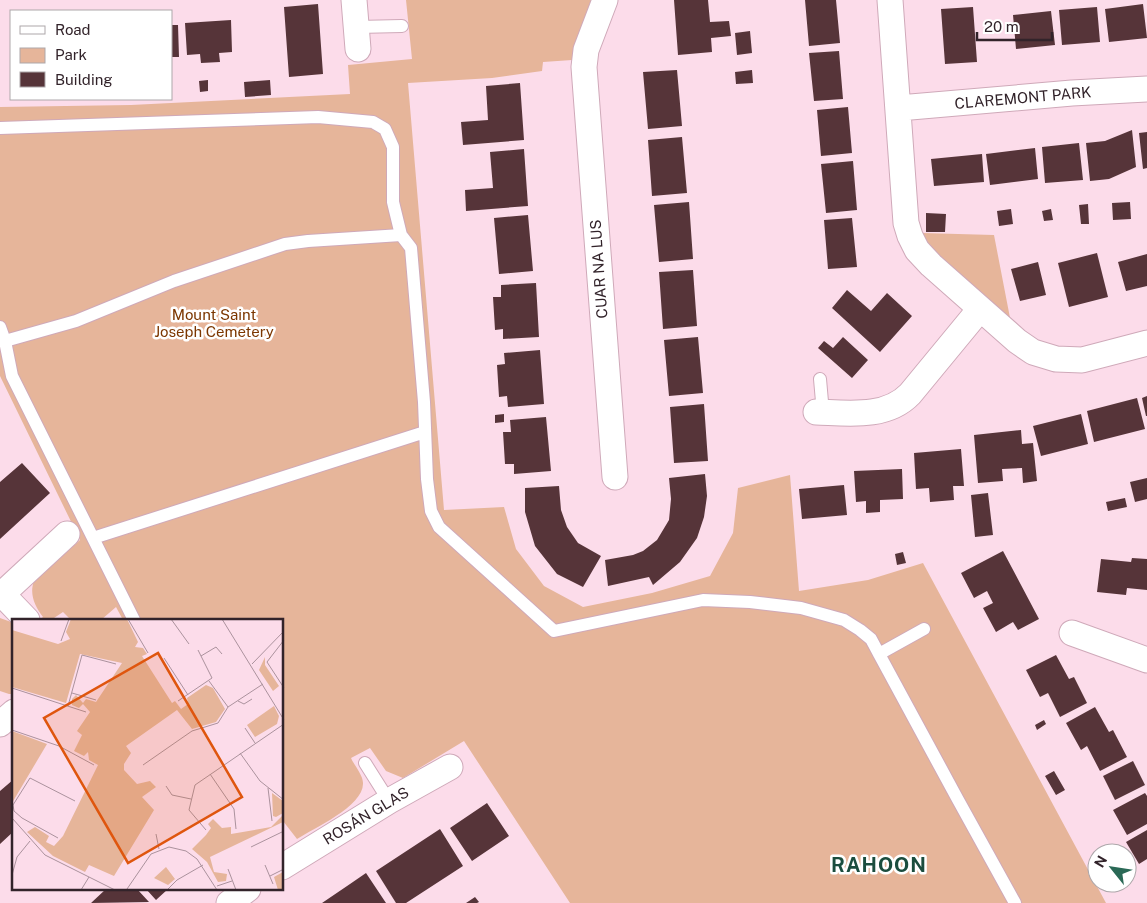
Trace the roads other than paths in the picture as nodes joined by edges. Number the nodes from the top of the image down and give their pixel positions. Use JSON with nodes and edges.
{"nodes":[{"id":1,"x":354,"y":0,"type":"edge"},
{"id":2,"x":605,"y":0,"type":"edge"},
{"id":3,"x":890,"y":0,"type":"edge"},
{"id":4,"x":402,"y":26,"type":"dead end"},
{"id":5,"x":357,"y":38,"type":"joint"},
{"id":6,"x":1147,"y":89,"type":"edge"},
{"id":7,"x":899,"y":108,"type":"junction"},
{"id":8,"x":0,"y":128,"type":"edge"},
{"id":9,"x":401,"y":235,"type":"junction"},
{"id":10,"x":980,"y":309,"type":"junction"},
{"id":11,"x":0,"y":327,"type":"edge"},
{"id":12,"x":4,"y":341,"type":"junction"},
{"id":13,"x":1147,"y":343,"type":"edge"},
{"id":14,"x":820,"y":379,"type":"dead end"},
{"id":15,"x":819,"y":412,"type":"joint"},
{"id":16,"x":425,"y":432,"type":"junction"},
{"id":17,"x":614,"y":477,"type":"dead end"},
{"id":18,"x":67,"y":534,"type":"dead end"},
{"id":19,"x":93,"y":538,"type":"junction"},
{"id":20,"x":1,"y":595,"type":"edge"},
{"id":21,"x":26,"y":619,"type":"edge"},
{"id":22,"x":134,"y":619,"type":"edge"},
{"id":23,"x":924,"y":629,"type":"dead end"},
{"id":24,"x":1072,"y":633,"type":"dead end"},
{"id":25,"x":880,"y":654,"type":"junction"},
{"id":26,"x":1147,"y":660,"type":"edge"},
{"id":27,"x":365,"y":763,"type":"dead end"},
{"id":28,"x":450,"y":767,"type":"dead end"},
{"id":29,"x":389,"y":801,"type":"junction"},
{"id":30,"x":284,"y":866,"type":"edge"},
{"id":31,"x":247,"y":890,"type":"edge"},
{"id":32,"x":228,"y":903,"type":"edge"},
{"id":33,"x":1015,"y":903,"type":"edge"}],
"edges":[{"from":1,"to":5,"type":"street"},
{"from":2,"to":17,"type":"street","name":"CUAR NA LUS"},
{"from":3,"to":7,"type":"street"},
{"from":4,"to":5,"type":"lane"},
{"from":6,"to":7,"type":"street","name":"CLAREMONT PARK"},
{"from":7,"to":10,"type":"street"},
{"from":8,"to":9,"type":"lane"},
{"from":9,"to":12,"type":"lane"},
{"from":9,"to":16,"type":"lane"},
{"from":10,"to":13,"type":"street"},
{"from":10,"to":15,"type":"street"},
{"from":11,"to":12,"type":"lane"},
{"from":12,"to":19,"type":"lane"},
{"from":14,"to":15,"type":"lane"},
{"from":16,"to":19,"type":"lane"},
{"from":16,"to":25,"type":"lane"},
{"from":18,"to":20,"type":"street"},
{"from":19,"to":22,"type":"lane"},
{"from":20,"to":21,"type":"street"},
{"from":23,"to":25,"type":"lane"},
{"from":24,"to":26,"type":"street"},
{"from":25,"to":33,"type":"lane"},
{"from":27,"to":29,"type":"lane"},
{"from":28,"to":29,"type":"street","name":"ROSÁN GLAS"},
{"from":29,"to":30,"type":"street","name":"ROSÁN GLAS"},
{"from":31,"to":32,"type":"street"}]}
